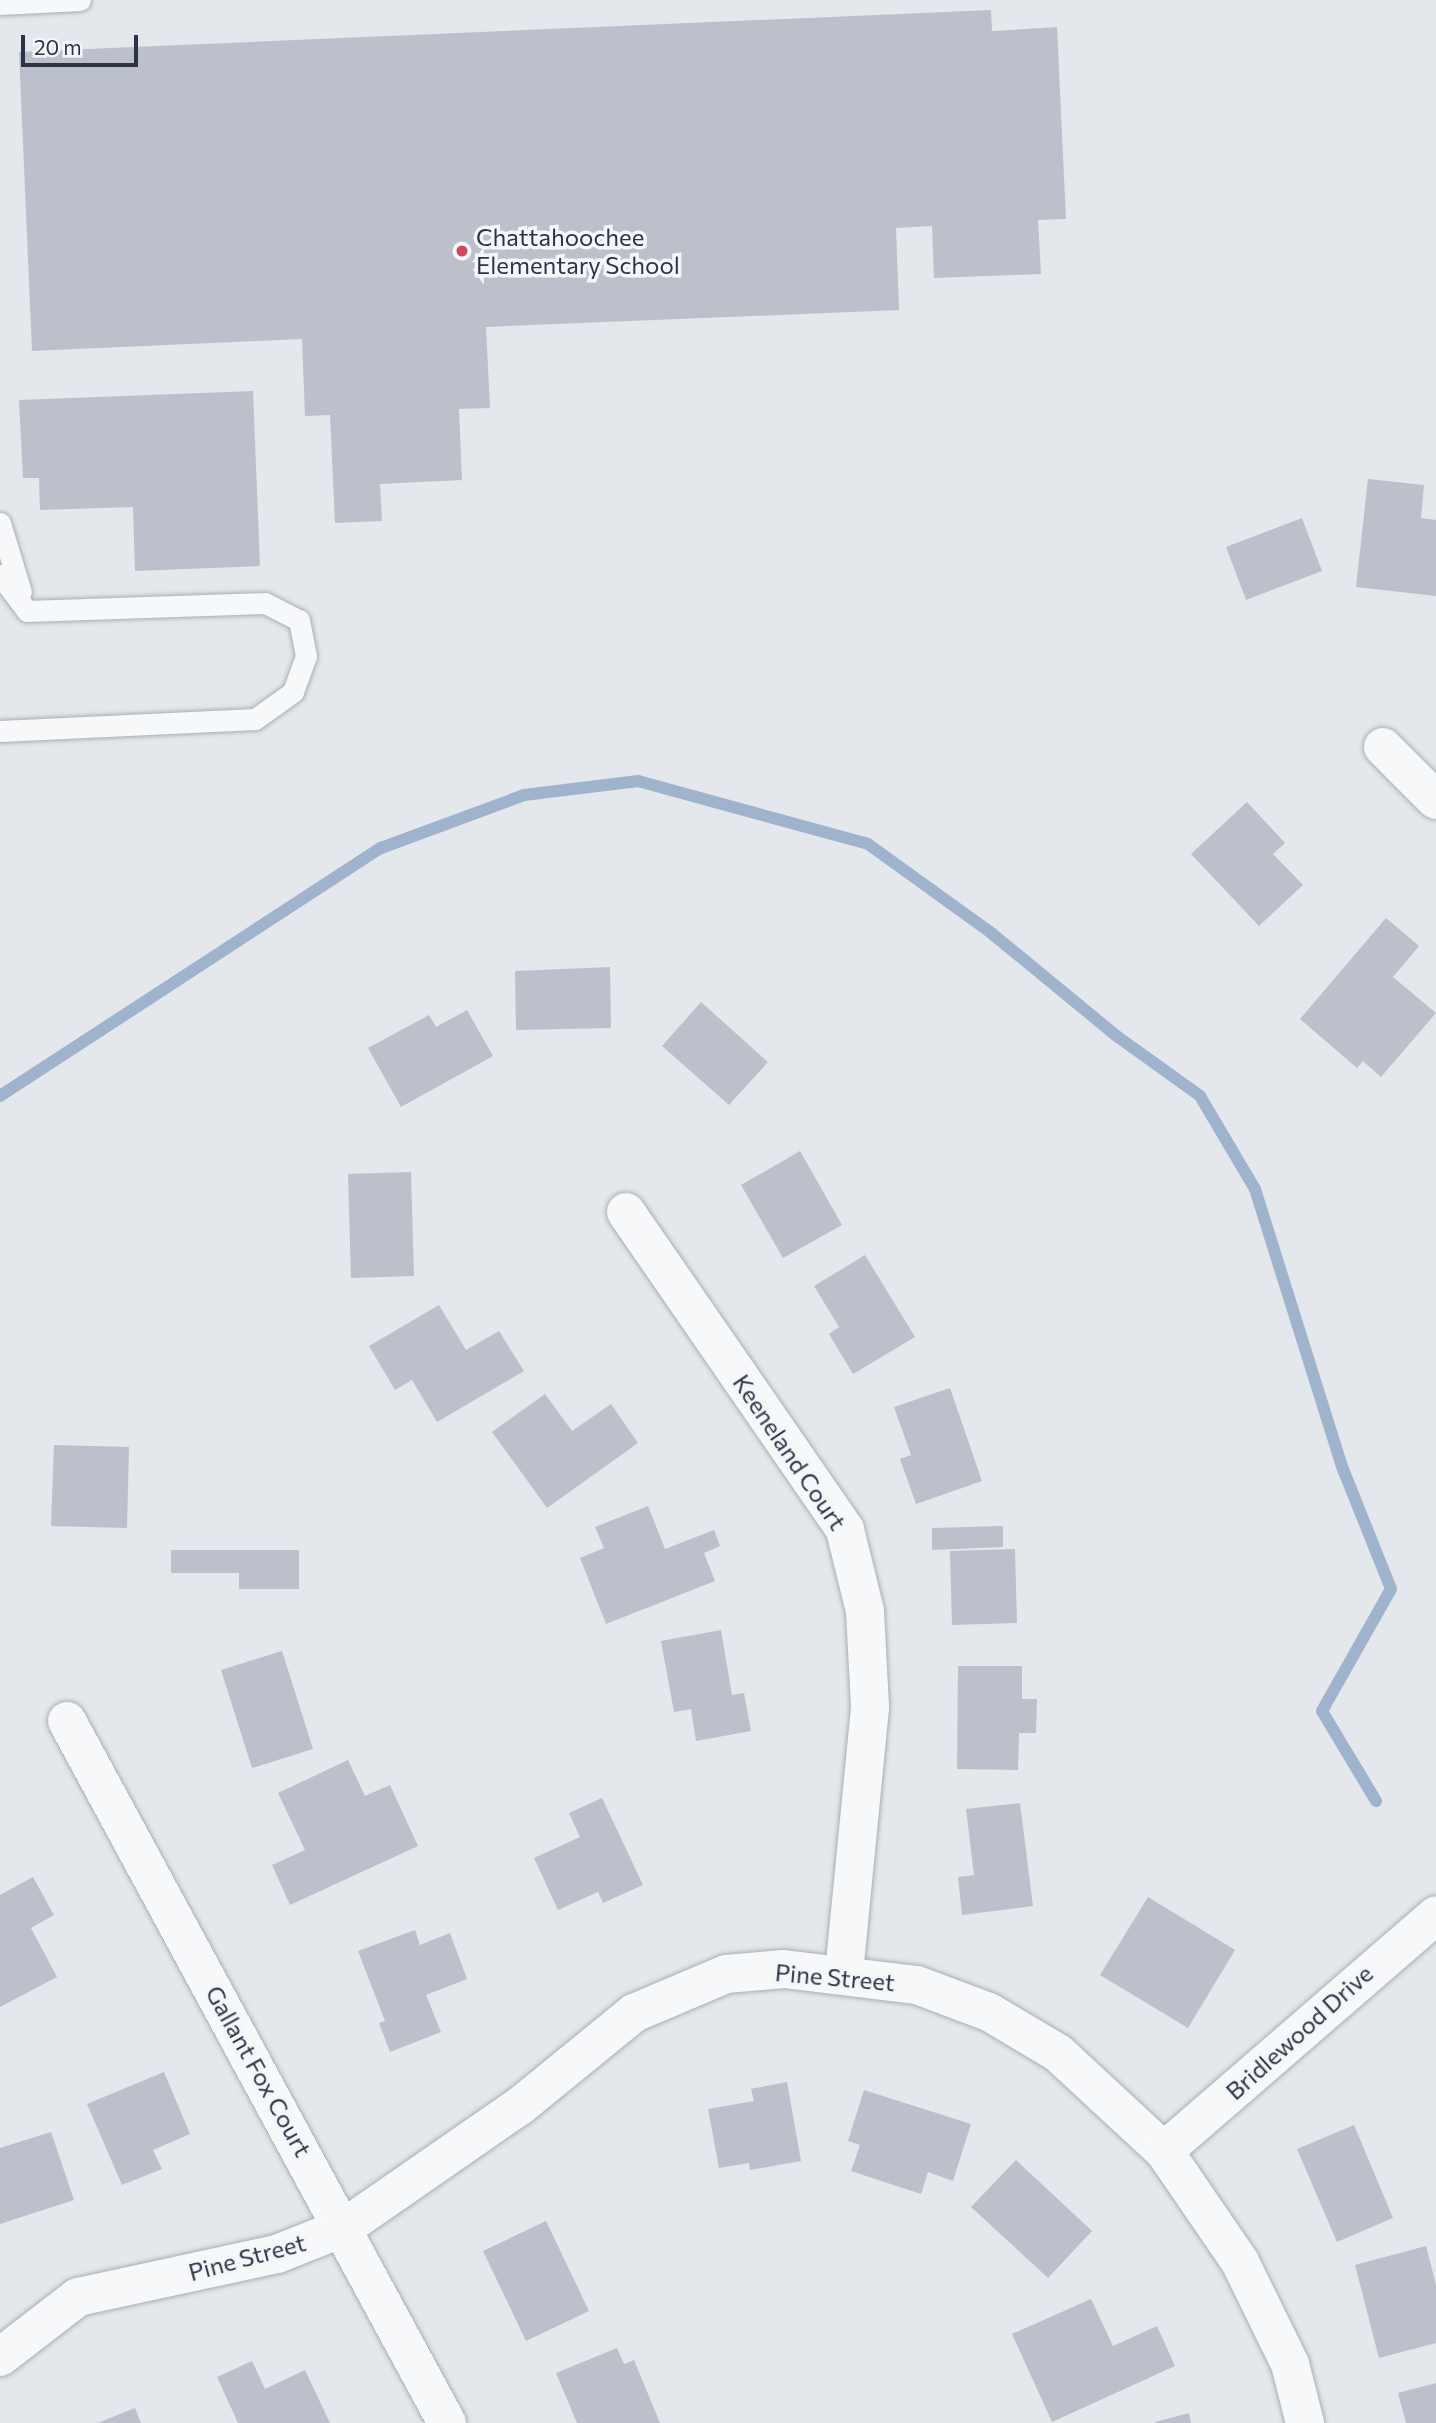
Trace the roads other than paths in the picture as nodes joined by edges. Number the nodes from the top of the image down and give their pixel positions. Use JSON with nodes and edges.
{"nodes":[{"id":1,"x":79,"y":0,"type":"edge"},
{"id":2,"x":0,"y":4,"type":"edge"},
{"id":3,"x":0,"y":523,"type":"edge"},
{"id":4,"x":1,"y":578,"type":"edge"},
{"id":5,"x":27,"y":611,"type":"junction"},
{"id":6,"x":0,"y":731,"type":"edge"},
{"id":7,"x":1383,"y":747,"type":"dead end"},
{"id":8,"x":1436,"y":800,"type":"edge"},
{"id":9,"x":626,"y":1212,"type":"dead end"},
{"id":10,"x":67,"y":1721,"type":"dead end"},
{"id":11,"x":1436,"y":1915,"type":"edge"},
{"id":12,"x":844,"y":1974,"type":"junction"},
{"id":13,"x":1164,"y":2151,"type":"junction"},
{"id":14,"x":345,"y":2227,"type":"junction"},
{"id":15,"x":0,"y":2357,"type":"edge"},
{"id":16,"x":447,"y":2423,"type":"edge"},
{"id":17,"x":1305,"y":2423,"type":"edge"}],
"edges":[{"from":1,"to":2,"type":"lane"},
{"from":3,"to":5,"type":"lane"},
{"from":4,"to":5,"type":"lane"},
{"from":5,"to":6,"type":"lane"},
{"from":7,"to":8,"type":"street"},
{"from":9,"to":12,"type":"street","name":"Keeneland Court"},
{"from":10,"to":14,"type":"street","name":"Gallant Fox Court"},
{"from":11,"to":13,"type":"street","name":"Bridlewood Drive"},
{"from":12,"to":13,"type":"street","name":"Pine Street"},
{"from":12,"to":14,"type":"street","name":"Pine Street"},
{"from":13,"to":17,"type":"street","name":"Pine Street"},
{"from":14,"to":15,"type":"street","name":"Pine Street"},
{"from":14,"to":16,"type":"street","name":"Gallant Fox Court"}]}
